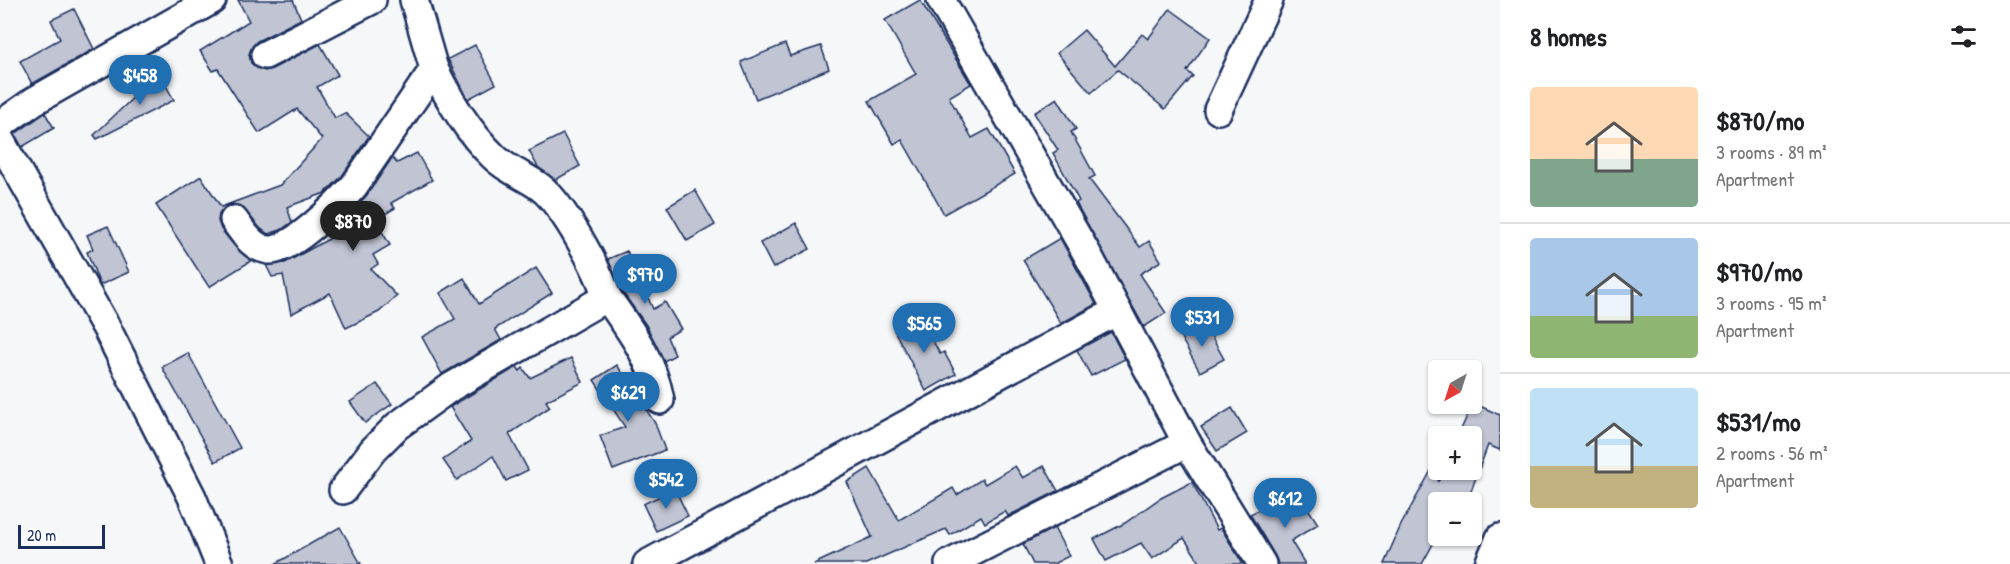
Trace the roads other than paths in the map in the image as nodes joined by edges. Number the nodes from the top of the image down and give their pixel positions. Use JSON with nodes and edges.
{"nodes":[{"id":1,"x":212,"y":0,"type":"edge"},
{"id":2,"x":372,"y":0,"type":"edge"},
{"id":3,"x":414,"y":0,"type":"edge"},
{"id":4,"x":941,"y":0,"type":"edge"},
{"id":5,"x":1269,"y":0,"type":"edge"},
{"id":6,"x":265,"y":55,"type":"dead end"},
{"id":7,"x":434,"y":69,"type":"junction"},
{"id":8,"x":1218,"y":110,"type":"dead end"},
{"id":9,"x":0,"y":125,"type":"edge"},
{"id":10,"x":0,"y":140,"type":"edge"},
{"id":11,"x":7,"y":168,"type":"edge"},
{"id":12,"x":234,"y":220,"type":"dead end"},
{"id":13,"x":607,"y":297,"type":"junction"},
{"id":14,"x":1118,"y":311,"type":"junction"},
{"id":15,"x":660,"y":400,"type":"dead end"},
{"id":16,"x":1187,"y":443,"type":"junction"},
{"id":17,"x":343,"y":490,"type":"dead end"},
{"id":18,"x":1500,"y":538,"type":"edge"},
{"id":19,"x":219,"y":564,"type":"edge"},
{"id":20,"x":647,"y":564,"type":"edge"},
{"id":21,"x":949,"y":564,"type":"edge"},
{"id":22,"x":1262,"y":564,"type":"edge"},
{"id":23,"x":1489,"y":564,"type":"edge"}],
"edges":[{"from":1,"to":9,"type":"street"},
{"from":2,"to":6,"type":"street"},
{"from":3,"to":7,"type":"street"},
{"from":4,"to":14,"type":"street"},
{"from":5,"to":8,"type":"street"},
{"from":7,"to":12,"type":"street"},
{"from":7,"to":13,"type":"street"},
{"from":10,"to":11,"type":"street"},
{"from":11,"to":19,"type":"street"},
{"from":13,"to":15,"type":"street"},
{"from":13,"to":17,"type":"street"},
{"from":14,"to":16,"type":"street"},
{"from":14,"to":20,"type":"street"},
{"from":16,"to":21,"type":"street"},
{"from":16,"to":22,"type":"street"},
{"from":18,"to":23,"type":"street"}]}
